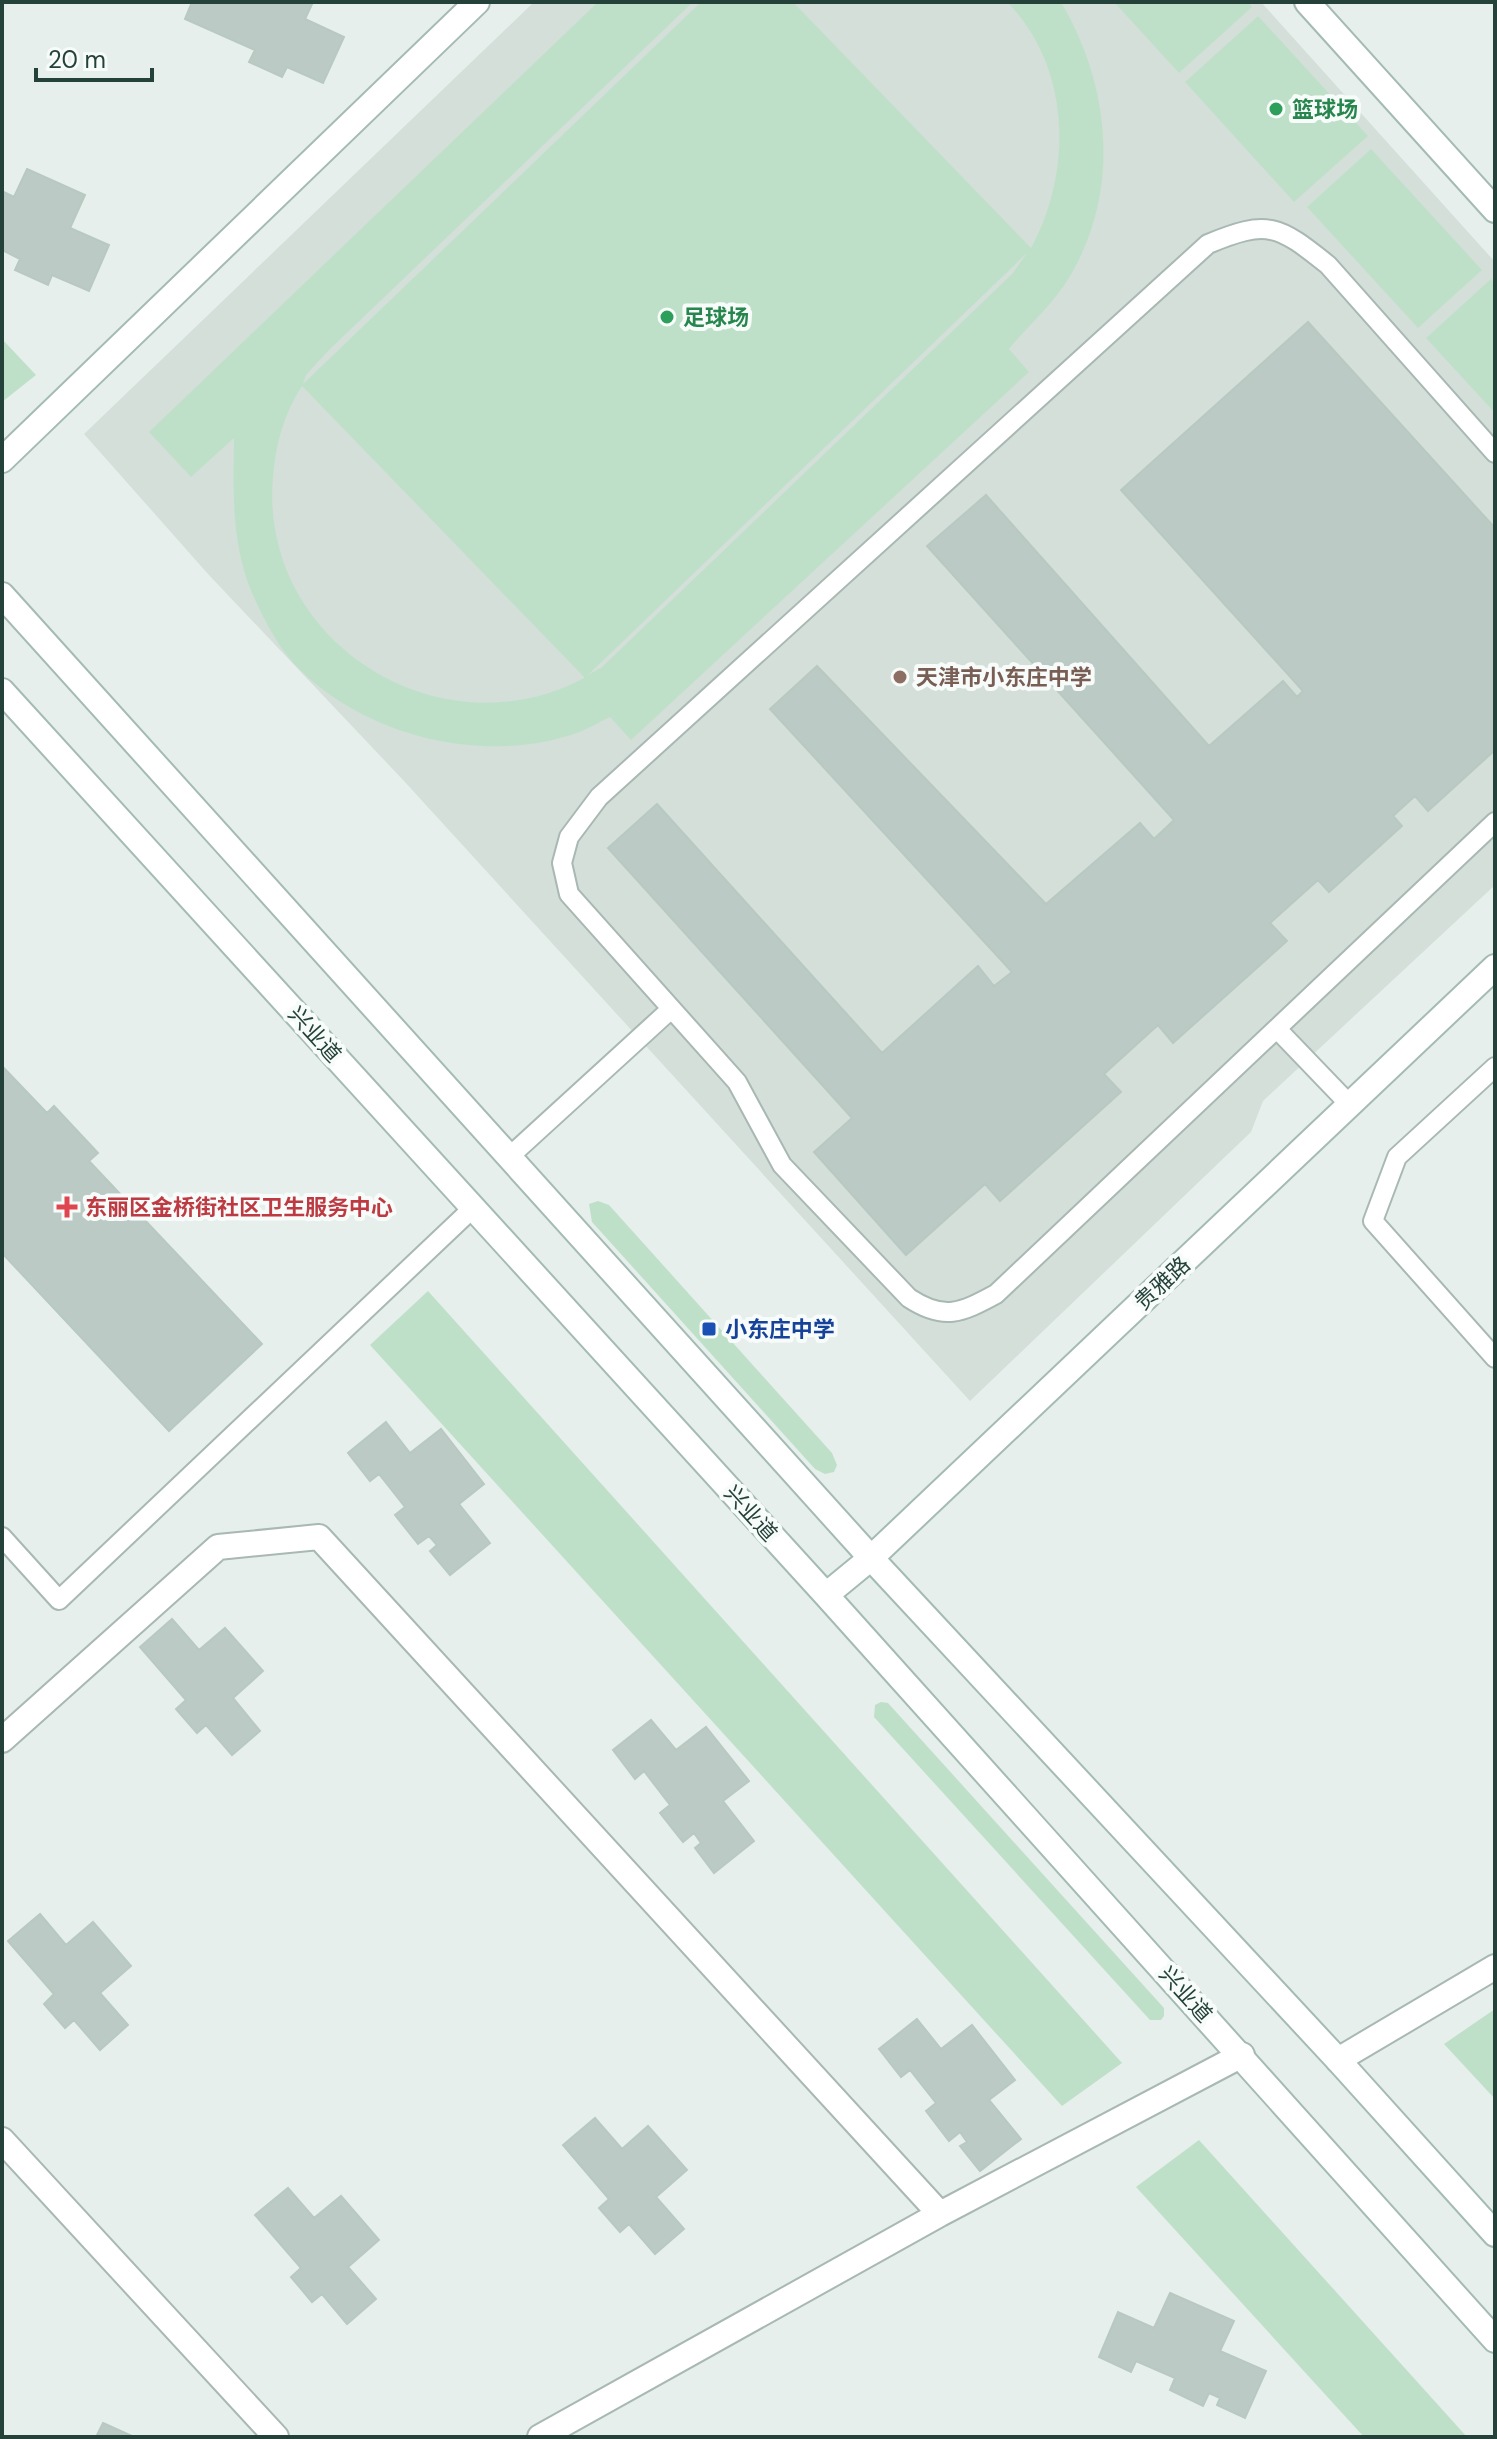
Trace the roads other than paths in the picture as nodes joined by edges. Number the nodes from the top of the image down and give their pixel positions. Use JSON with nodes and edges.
{"nodes":[{"id":1,"x":477,"y":2,"type":"edge"},
{"id":2,"x":1307,"y":2,"type":"edge"},
{"id":3,"x":1495,"y":210,"type":"edge"},
{"id":4,"x":1495,"y":453,"type":"edge"},
{"id":5,"x":2,"y":460,"type":"edge"},
{"id":6,"x":2,"y":595,"type":"edge"},
{"id":7,"x":2,"y":691,"type":"edge"},
{"id":8,"x":1495,"y":822,"type":"edge"},
{"id":9,"x":1495,"y":967,"type":"edge"},
{"id":10,"x":670,"y":1010,"type":"junction"},
{"id":11,"x":1277,"y":1029,"type":"junction"},
{"id":12,"x":1495,"y":1067,"type":"edge"},
{"id":13,"x":1350,"y":1105,"type":"junction"},
{"id":14,"x":509,"y":1157,"type":"junction"},
{"id":15,"x":474,"y":1207,"type":"junction"},
{"id":16,"x":1495,"y":1358,"type":"edge"},
{"id":17,"x":2,"y":1537,"type":"edge"},
{"id":18,"x":871,"y":1558,"type":"junction"},
{"id":19,"x":826,"y":1595,"type":"junction"},
{"id":20,"x":2,"y":1740,"type":"edge"},
{"id":21,"x":1495,"y":1967,"type":"edge"},
{"id":22,"x":1242,"y":2055,"type":"junction"},
{"id":23,"x":1338,"y":2060,"type":"junction"},
{"id":24,"x":2,"y":2140,"type":"edge"},
{"id":25,"x":940,"y":2214,"type":"junction"},
{"id":26,"x":1495,"y":2234,"type":"edge"},
{"id":27,"x":1495,"y":2340,"type":"edge"},
{"id":28,"x":276,"y":2437,"type":"edge"},
{"id":29,"x":540,"y":2437,"type":"edge"}],
"edges":[{"from":1,"to":5,"type":"street"},
{"from":2,"to":3,"type":"street"},
{"from":4,"to":10,"type":"lane"},
{"from":6,"to":14,"type":"street"},
{"from":7,"to":15,"type":"street","name":"兴业道"},
{"from":8,"to":11,"type":"lane"},
{"from":9,"to":13,"type":"street","name":"贵雅路"},
{"from":10,"to":11,"type":"lane"},
{"from":10,"to":14,"type":"lane"},
{"from":11,"to":13,"type":"lane"},
{"from":12,"to":16,"type":"lane"},
{"from":13,"to":18,"type":"street","name":"贵雅路"},
{"from":14,"to":18,"type":"street"},
{"from":15,"to":17,"type":"lane"},
{"from":15,"to":19,"type":"street","name":"兴业道"},
{"from":18,"to":19,"type":"street","name":"贵雅路"},
{"from":18,"to":23,"type":"street"},
{"from":19,"to":22,"type":"street","name":"兴业道"},
{"from":20,"to":25,"type":"street"},
{"from":21,"to":23,"type":"street"},
{"from":22,"to":25,"type":"street"},
{"from":22,"to":27,"type":"street","name":"兴业道"},
{"from":23,"to":26,"type":"street"},
{"from":24,"to":28,"type":"street"},
{"from":25,"to":29,"type":"street"}]}
